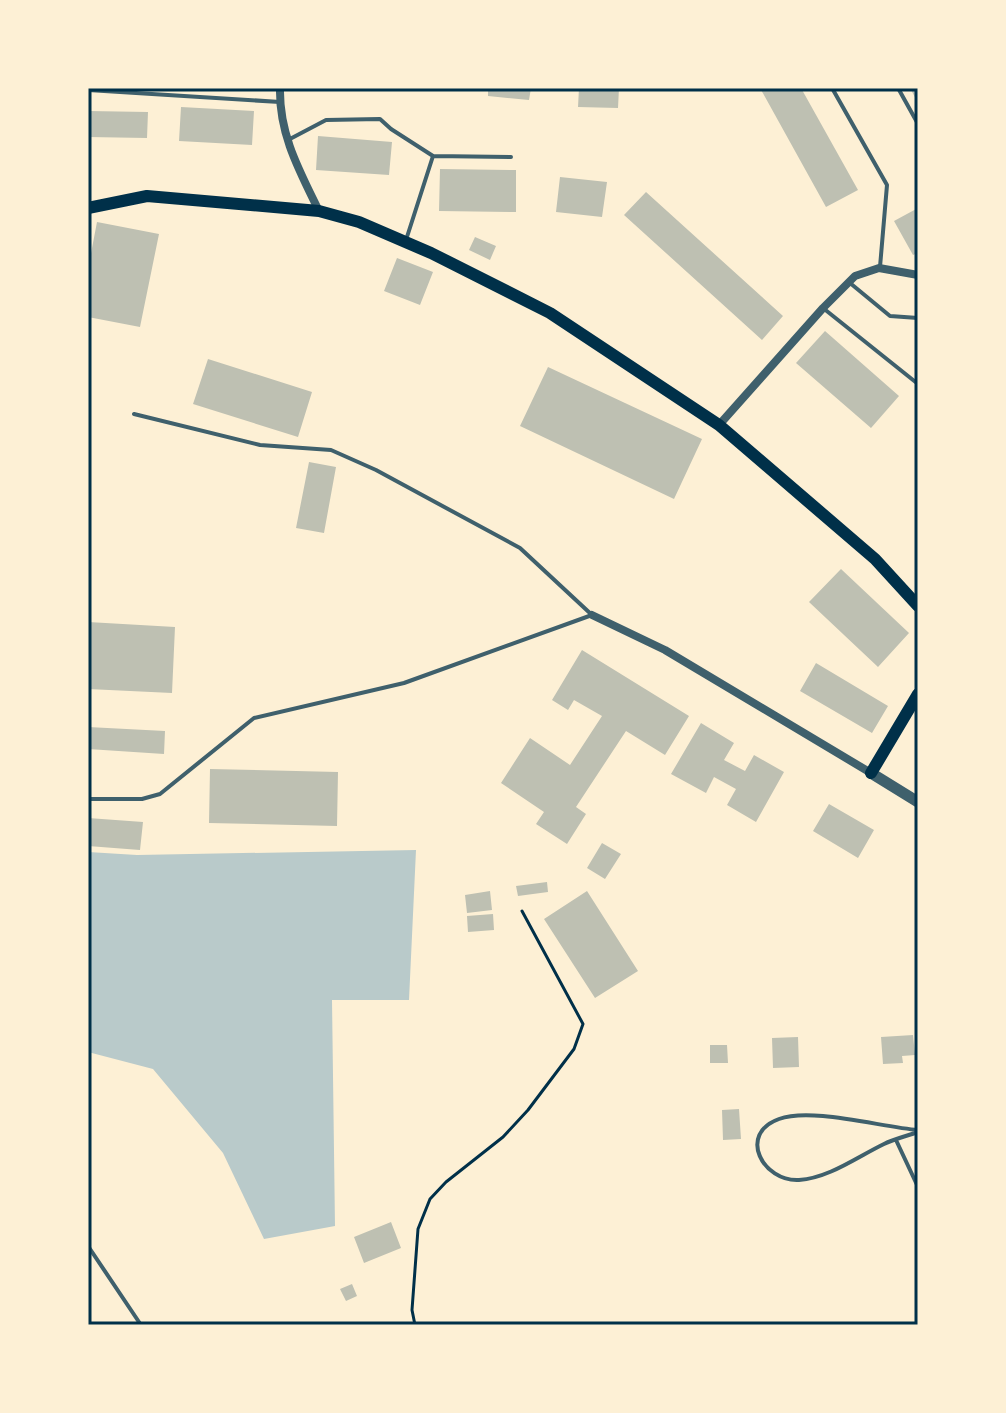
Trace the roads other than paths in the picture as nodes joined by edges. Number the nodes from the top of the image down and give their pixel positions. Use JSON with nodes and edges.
{"nodes":[{"id":1,"x":280,"y":88,"type":"edge"},
{"id":2,"x":832,"y":88,"type":"edge"},
{"id":3,"x":898,"y":88,"type":"edge"},
{"id":4,"x":88,"y":90,"type":"edge"},
{"id":5,"x":280,"y":102,"type":"junction"},
{"id":6,"x":918,"y":124,"type":"edge"},
{"id":7,"x":287,"y":140,"type":"junction"},
{"id":8,"x":433,"y":156,"type":"junction"},
{"id":9,"x":511,"y":157,"type":"dead end"},
{"id":10,"x":88,"y":208,"type":"edge"},
{"id":11,"x":319,"y":211,"type":"junction"},
{"id":12,"x":405,"y":242,"type":"junction"},
{"id":13,"x":879,"y":268,"type":"junction"},
{"id":14,"x":918,"y":275,"type":"edge"},
{"id":15,"x":850,"y":283,"type":"junction"},
{"id":16,"x":823,"y":308,"type":"junction"},
{"id":17,"x":918,"y":318,"type":"edge"},
{"id":18,"x":918,"y":384,"type":"edge"},
{"id":19,"x":134,"y":414,"type":"dead end"},
{"id":20,"x":719,"y":425,"type":"junction"},
{"id":21,"x":918,"y":606,"type":"edge"},
{"id":22,"x":592,"y":615,"type":"junction"},
{"id":23,"x":918,"y":694,"type":"edge"},
{"id":24,"x":871,"y":773,"type":"junction"},
{"id":25,"x":88,"y":799,"type":"edge"},
{"id":26,"x":918,"y":802,"type":"edge"},
{"id":27,"x":918,"y":1131,"type":"edge"},
{"id":28,"x":896,"y":1140,"type":"junction"},
{"id":29,"x":918,"y":1187,"type":"edge"},
{"id":30,"x":88,"y":1246,"type":"edge"},
{"id":31,"x":141,"y":1325,"type":"edge"}],
"edges":[{"from":1,"to":5,"type":"street"},
{"from":2,"to":13,"type":"lane"},
{"from":3,"to":6,"type":"lane"},
{"from":4,"to":5,"type":"lane"},
{"from":5,"to":7,"type":"street"},
{"from":7,"to":8,"type":"lane"},
{"from":7,"to":11,"type":"street"},
{"from":8,"to":9,"type":"lane"},
{"from":8,"to":12,"type":"lane"},
{"from":10,"to":11,"type":"main road"},
{"from":11,"to":12,"type":"main road"},
{"from":12,"to":20,"type":"main road"},
{"from":13,"to":14,"type":"street"},
{"from":13,"to":15,"type":"street"},
{"from":15,"to":16,"type":"street"},
{"from":15,"to":17,"type":"lane"},
{"from":16,"to":18,"type":"lane"},
{"from":16,"to":20,"type":"street"},
{"from":19,"to":22,"type":"lane"},
{"from":20,"to":21,"type":"main road"},
{"from":22,"to":24,"type":"street"},
{"from":22,"to":25,"type":"lane"},
{"from":23,"to":24,"type":"main road"},
{"from":24,"to":26,"type":"street"},
{"from":27,"to":28,"type":"lane"},
{"from":27,"to":28,"type":"lane"},
{"from":28,"to":29,"type":"lane"},
{"from":30,"to":31,"type":"lane"}]}
